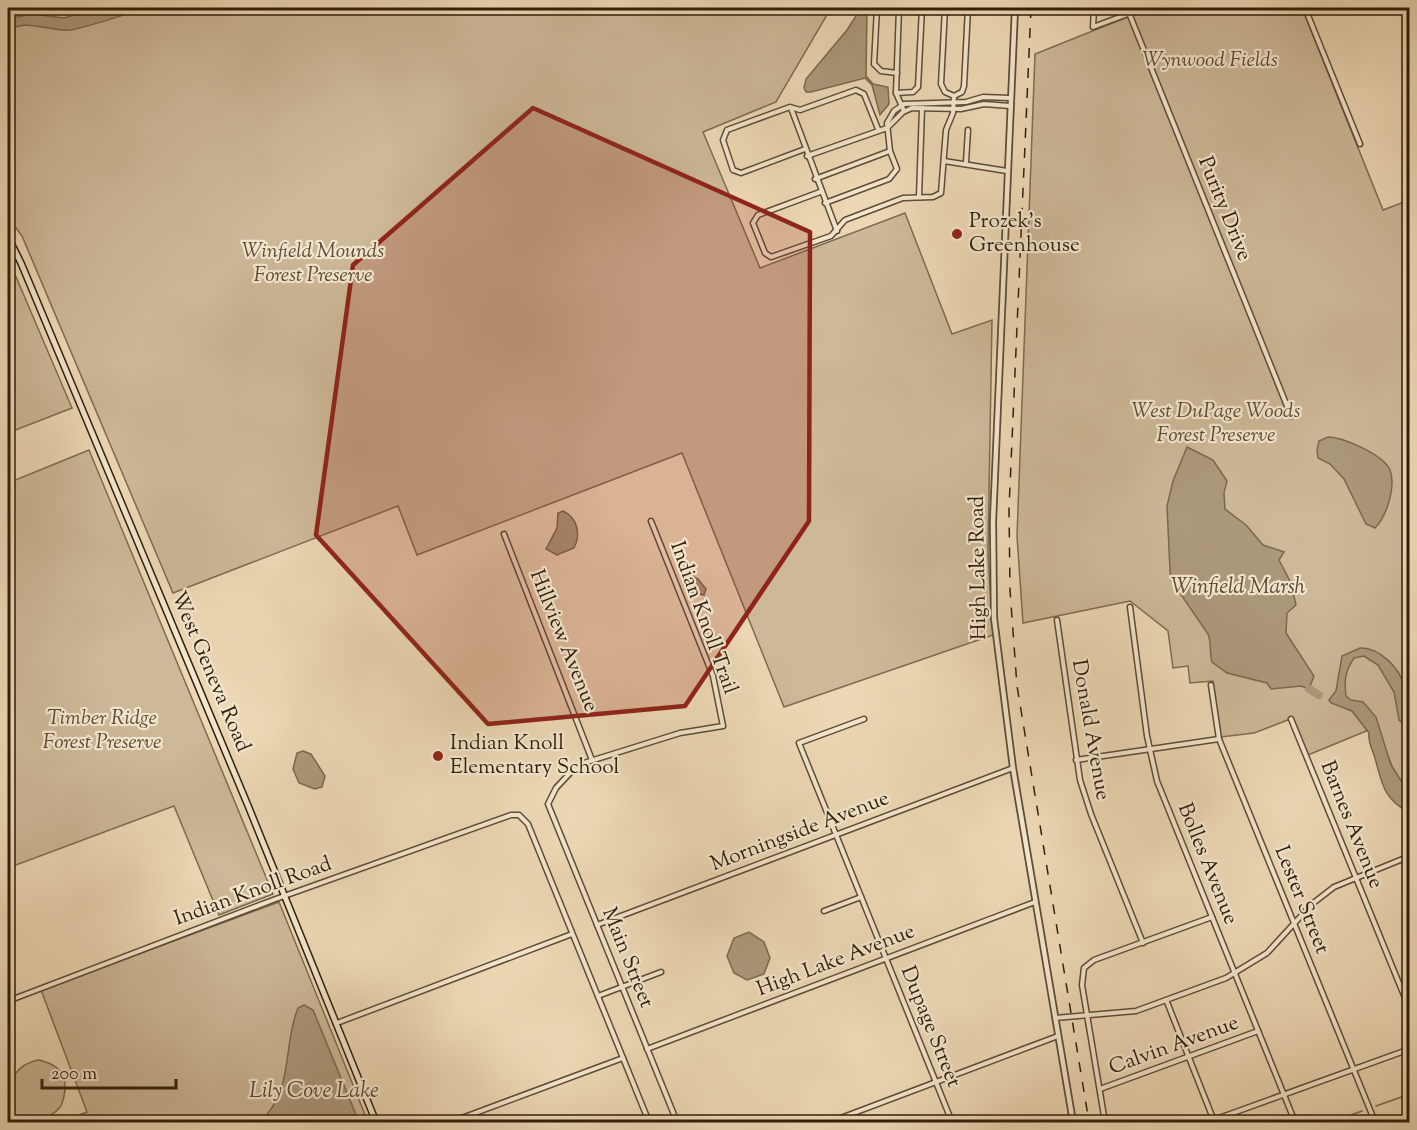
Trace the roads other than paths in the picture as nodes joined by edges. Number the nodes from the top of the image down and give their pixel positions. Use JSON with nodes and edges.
{"nodes":[{"id":1,"x":877,"y":8,"type":"edge"},
{"id":2,"x":899,"y":8,"type":"edge"},
{"id":3,"x":922,"y":8,"type":"edge"},
{"id":4,"x":945,"y":8,"type":"edge"},
{"id":5,"x":968,"y":8,"type":"edge"},
{"id":6,"x":1015,"y":8,"type":"edge"},
{"id":7,"x":1094,"y":8,"type":"edge"},
{"id":8,"x":1144,"y":8,"type":"edge"},
{"id":9,"x":1305,"y":8,"type":"edge"},
{"id":10,"x":1129,"y":13,"type":"junction"},
{"id":11,"x":897,"y":73,"type":"junction"},
{"id":12,"x":896,"y":93,"type":"junction"},
{"id":13,"x":954,"y":96,"type":"junction"},
{"id":14,"x":1010,"y":98,"type":"junction"},
{"id":15,"x":954,"y":103,"type":"junction"},
{"id":16,"x":901,"y":106,"type":"junction"},
{"id":17,"x":1010,"y":106,"type":"junction"},
{"id":18,"x":790,"y":107,"type":"junction"},
{"id":19,"x":922,"y":108,"type":"junction"},
{"id":20,"x":953,"y":109,"type":"junction"},
{"id":21,"x":904,"y":111,"type":"junction"},
{"id":22,"x":887,"y":128,"type":"junction"},
{"id":23,"x":878,"y":129,"type":"junction"},
{"id":24,"x":968,"y":130,"type":"dead end"},
{"id":25,"x":1360,"y":144,"type":"dead end"},
{"id":26,"x":805,"y":149,"type":"junction"},
{"id":27,"x":890,"y":151,"type":"junction"},
{"id":28,"x":807,"y":156,"type":"junction"},
{"id":29,"x":944,"y":161,"type":"junction"},
{"id":30,"x":966,"y":162,"type":"junction"},
{"id":31,"x":1007,"y":171,"type":"junction"},
{"id":32,"x":816,"y":179,"type":"junction"},
{"id":33,"x":820,"y":192,"type":"junction"},
{"id":34,"x":919,"y":197,"type":"junction"},
{"id":35,"x":825,"y":203,"type":"junction"},
{"id":36,"x":837,"y":231,"type":"junction"},
{"id":37,"x":8,"y":237,"type":"edge"},
{"id":38,"x":1291,"y":416,"type":"dead end"},
{"id":39,"x":651,"y":521,"type":"dead end"},
{"id":40,"x":504,"y":534,"type":"dead end"},
{"id":41,"x":1130,"y":606,"type":"dead end"},
{"id":42,"x":1057,"y":620,"type":"dead end"},
{"id":43,"x":1210,"y":685,"type":"dead end"},
{"id":44,"x":864,"y":719,"type":"dead end"},
{"id":45,"x":1291,"y":719,"type":"dead end"},
{"id":46,"x":1219,"y":739,"type":"junction"},
{"id":47,"x":1150,"y":749,"type":"junction"},
{"id":48,"x":592,"y":760,"type":"junction"},
{"id":49,"x":1076,"y":760,"type":"junction"},
{"id":50,"x":1013,"y":768,"type":"junction"},
{"id":51,"x":511,"y":815,"type":"joint"},
{"id":52,"x":836,"y":835,"type":"junction"},
{"id":53,"x":1410,"y":856,"type":"edge"},
{"id":54,"x":1355,"y":876,"type":"junction"},
{"id":55,"x":285,"y":896,"type":"junction"},
{"id":56,"x":861,"y":897,"type":"junction"},
{"id":57,"x":1035,"y":902,"type":"junction"},
{"id":58,"x":824,"y":910,"type":"dead end"},
{"id":59,"x":1212,"y":917,"type":"junction"},
{"id":60,"x":1295,"y":923,"type":"junction"},
{"id":61,"x":597,"y":925,"type":"junction"},
{"id":62,"x":573,"y":934,"type":"junction"},
{"id":63,"x":1143,"y":943,"type":"junction"},
{"id":64,"x":886,"y":958,"type":"junction"},
{"id":65,"x":661,"y":972,"type":"dead end"},
{"id":66,"x":1235,"y":973,"type":"junction"},
{"id":67,"x":622,"y":987,"type":"junction"},
{"id":68,"x":598,"y":996,"type":"junction"},
{"id":69,"x":8,"y":1001,"type":"edge"},
{"id":70,"x":1167,"y":1002,"type":"junction"},
{"id":71,"x":1410,"y":1010,"type":"edge"},
{"id":72,"x":1088,"y":1014,"type":"junction"},
{"id":73,"x":1055,"y":1018,"type":"junction"},
{"id":74,"x":338,"y":1023,"type":"junction"},
{"id":75,"x":1258,"y":1032,"type":"junction"},
{"id":76,"x":1058,"y":1036,"type":"junction"},
{"id":77,"x":647,"y":1048,"type":"junction"},
{"id":78,"x":1410,"y":1049,"type":"edge"},
{"id":79,"x":1189,"y":1057,"type":"junction"},
{"id":80,"x":623,"y":1058,"type":"junction"},
{"id":81,"x":1354,"y":1069,"type":"junction"},
{"id":82,"x":936,"y":1082,"type":"junction"},
{"id":83,"x":1100,"y":1089,"type":"junction"},
{"id":84,"x":1284,"y":1095,"type":"junction"},
{"id":85,"x":1215,"y":1121,"type":"edge"},
{"id":86,"x":376,"y":1122,"type":"edge"},
{"id":87,"x":451,"y":1122,"type":"edge"},
{"id":88,"x":649,"y":1122,"type":"edge"},
{"id":89,"x":677,"y":1122,"type":"edge"},
{"id":90,"x":830,"y":1122,"type":"edge"},
{"id":91,"x":952,"y":1122,"type":"edge"},
{"id":92,"x":1073,"y":1122,"type":"edge"},
{"id":93,"x":1105,"y":1122,"type":"edge"},
{"id":94,"x":1208,"y":1122,"type":"edge"},
{"id":95,"x":1295,"y":1122,"type":"edge"},
{"id":96,"x":1375,"y":1122,"type":"edge"}],
"edges":[{"from":1,"to":11,"type":"street"},
{"from":2,"to":11,"type":"street"},
{"from":3,"to":12,"type":"street"},
{"from":4,"to":13,"type":"street"},
{"from":5,"to":13,"type":"street"},
{"from":6,"to":14,"type":"street","name":"High Lake Road"},
{"from":7,"to":10,"type":"street"},
{"from":8,"to":10,"type":"street"},
{"from":9,"to":25,"type":"street"},
{"from":10,"to":38,"type":"street","name":"Purity Drive"},
{"from":11,"to":12,"type":"street"},
{"from":12,"to":16,"type":"street"},
{"from":13,"to":15,"type":"street"},
{"from":14,"to":15,"type":"street"},
{"from":14,"to":17,"type":"street","name":"High Lake Road"},
{"from":15,"to":16,"type":"street"},
{"from":15,"to":20,"type":"street"},
{"from":16,"to":21,"type":"street"},
{"from":16,"to":22,"type":"street"},
{"from":17,"to":20,"type":"street"},
{"from":17,"to":31,"type":"street","name":"High Lake Road"},
{"from":18,"to":23,"type":"street"},
{"from":18,"to":26,"type":"street"},
{"from":18,"to":26,"type":"street"},
{"from":19,"to":20,"type":"street"},
{"from":19,"to":21,"type":"street"},
{"from":19,"to":34,"type":"street"},
{"from":20,"to":29,"type":"street"},
{"from":21,"to":22,"type":"street"},
{"from":22,"to":23,"type":"street"},
{"from":22,"to":27,"type":"street"},
{"from":23,"to":28,"type":"street"},
{"from":24,"to":30,"type":"street"},
{"from":26,"to":28,"type":"street"},
{"from":27,"to":32,"type":"street"},
{"from":27,"to":35,"type":"street"},
{"from":28,"to":32,"type":"street"},
{"from":29,"to":30,"type":"street"},
{"from":29,"to":34,"type":"street"},
{"from":30,"to":31,"type":"street"},
{"from":31,"to":50,"type":"street","name":"High Lake Road"},
{"from":32,"to":33,"type":"street"},
{"from":33,"to":35,"type":"street"},
{"from":33,"to":36,"type":"street"},
{"from":34,"to":36,"type":"street"},
{"from":35,"to":36,"type":"street"},
{"from":37,"to":55,"type":"main road","name":"West Geneva Road"},
{"from":39,"to":48,"type":"street","name":"Indian Knoll Trail"},
{"from":40,"to":48,"type":"street","name":"Hillview Avenue"},
{"from":41,"to":47,"type":"street","name":"Bolles Avenue"},
{"from":42,"to":49,"type":"street","name":"Donald Avenue"},
{"from":43,"to":46,"type":"street","name":"Lester Street"},
{"from":44,"to":52,"type":"street","name":"Dupage Street"},
{"from":45,"to":54,"type":"street","name":"Barnes Avenue"},
{"from":46,"to":47,"type":"street"},
{"from":46,"to":60,"type":"street","name":"Lester Street"},
{"from":47,"to":49,"type":"street"},
{"from":47,"to":59,"type":"street","name":"Bolles Avenue"},
{"from":48,"to":61,"type":"street","name":"Main Street"},
{"from":49,"to":63,"type":"street","name":"Donald Avenue"},
{"from":50,"to":52,"type":"street","name":"Morningside Avenue"},
{"from":50,"to":57,"type":"street","name":"High Lake Road"},
{"from":51,"to":55,"type":"street","name":"Indian Knoll Road"},
{"from":51,"to":62,"type":"street","name":"Main Street"},
{"from":52,"to":56,"type":"street","name":"Dupage Street"},
{"from":52,"to":61,"type":"street","name":"Morningside Avenue"},
{"from":53,"to":54,"type":"street"},
{"from":54,"to":60,"type":"street"},
{"from":54,"to":71,"type":"street","name":"Barnes Avenue"},
{"from":55,"to":69,"type":"street","name":"Indian Knoll Road"},
{"from":55,"to":74,"type":"main road","name":"West Geneva Road"},
{"from":56,"to":58,"type":"street"},
{"from":56,"to":64,"type":"street","name":"Dupage Street"},
{"from":57,"to":64,"type":"street","name":"High Lake Avenue"},
{"from":57,"to":73,"type":"street","name":"High Lake Road"},
{"from":59,"to":63,"type":"street"},
{"from":59,"to":66,"type":"street","name":"Bolles Avenue"},
{"from":60,"to":66,"type":"street"},
{"from":60,"to":81,"type":"street","name":"Lester Street"},
{"from":61,"to":67,"type":"street","name":"Main Street"},
{"from":62,"to":68,"type":"street","name":"Main Street"},
{"from":62,"to":74,"type":"street"},
{"from":63,"to":72,"type":"street"},
{"from":64,"to":77,"type":"street","name":"High Lake Avenue"},
{"from":64,"to":82,"type":"street","name":"Dupage Street"},
{"from":65,"to":67,"type":"street"},
{"from":66,"to":70,"type":"street"},
{"from":66,"to":75,"type":"street","name":"Bolles Avenue"},
{"from":67,"to":68,"type":"street"},
{"from":67,"to":77,"type":"street","name":"Main Street"},
{"from":68,"to":80,"type":"street","name":"Main Street"},
{"from":70,"to":72,"type":"street"},
{"from":70,"to":79,"type":"street"},
{"from":72,"to":73,"type":"street"},
{"from":72,"to":83,"type":"street"},
{"from":73,"to":76,"type":"street","name":"High Lake Road"},
{"from":74,"to":86,"type":"main road","name":"West Geneva Road"},
{"from":75,"to":79,"type":"street","name":"Calvin Avenue"},
{"from":75,"to":84,"type":"street","name":"Bolles Avenue"},
{"from":76,"to":82,"type":"street"},
{"from":76,"to":92,"type":"street","name":"High Lake Road"},
{"from":77,"to":89,"type":"street","name":"Main Street"},
{"from":78,"to":81,"type":"street"},
{"from":79,"to":83,"type":"street","name":"Calvin Avenue"},
{"from":79,"to":85,"type":"street"},
{"from":80,"to":87,"type":"street"},
{"from":80,"to":88,"type":"street","name":"Main Street"},
{"from":81,"to":84,"type":"street"},
{"from":81,"to":96,"type":"street","name":"Lester Street"},
{"from":82,"to":90,"type":"street"},
{"from":82,"to":91,"type":"street","name":"Dupage Street"},
{"from":83,"to":93,"type":"street"},
{"from":84,"to":85,"type":"street"},
{"from":84,"to":95,"type":"street","name":"Bolles Avenue"},
{"from":85,"to":94,"type":"street"}]}
